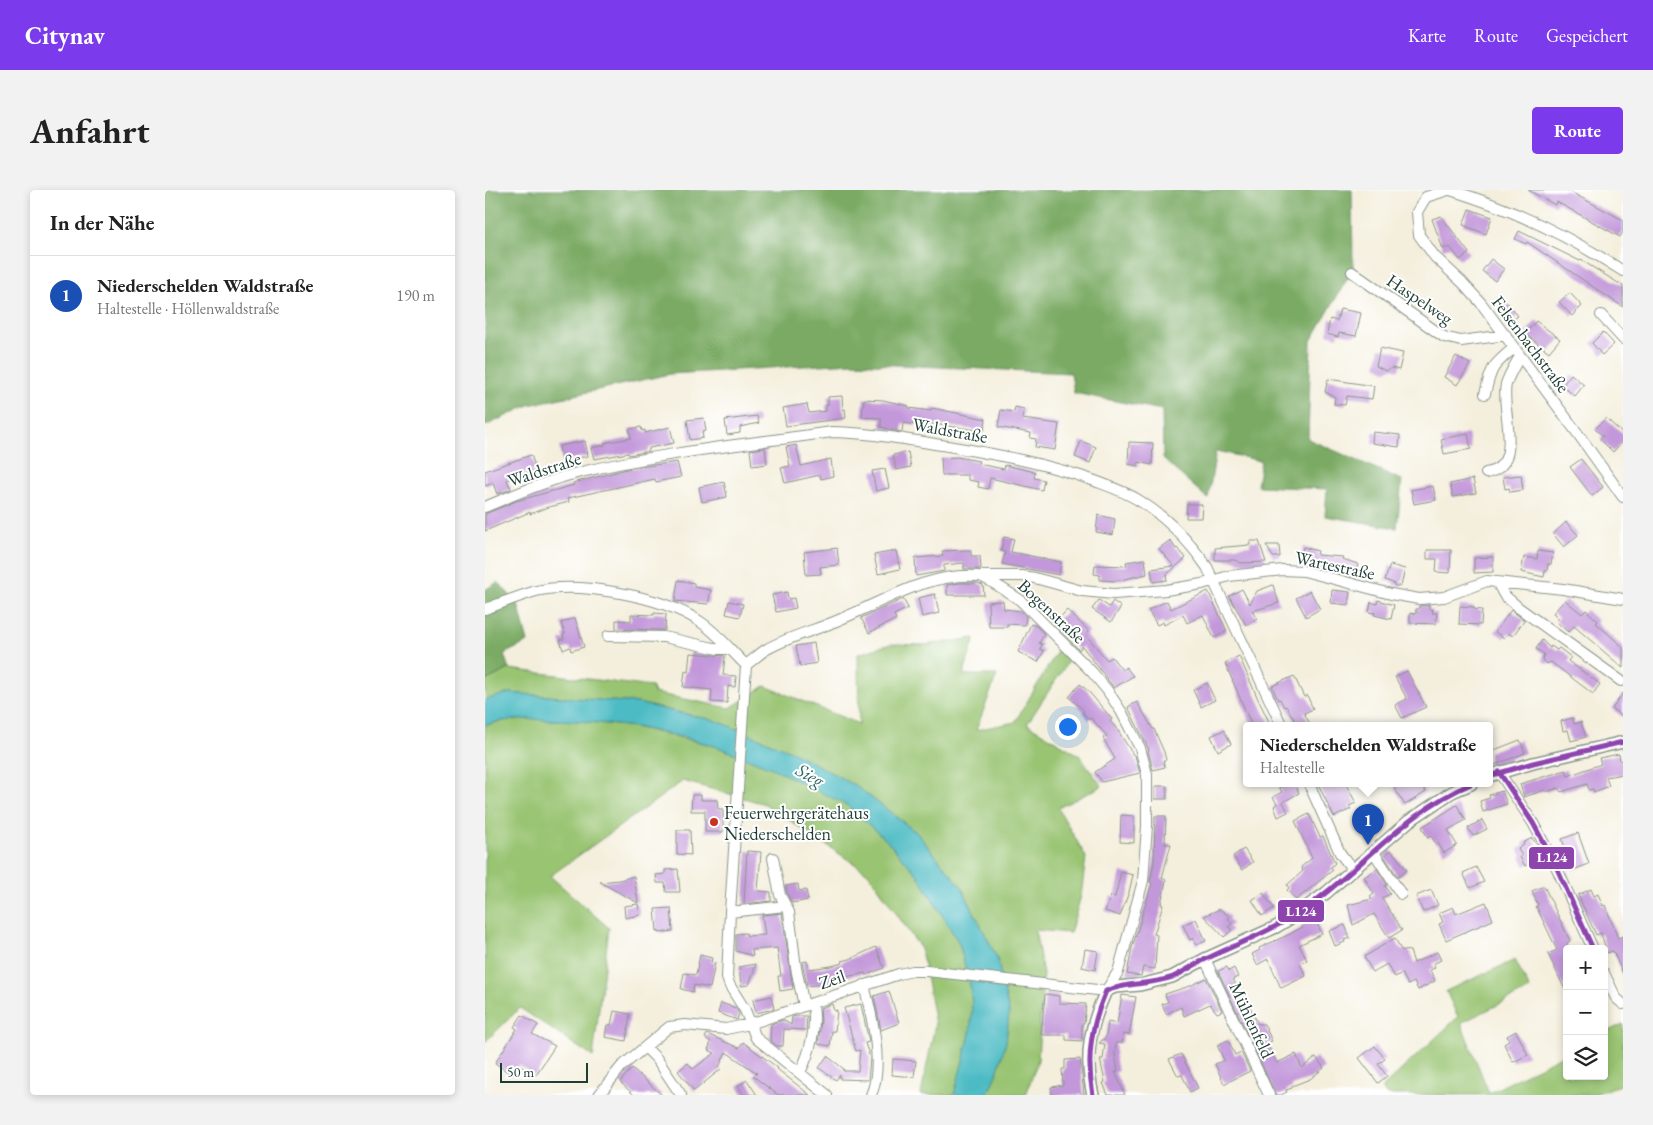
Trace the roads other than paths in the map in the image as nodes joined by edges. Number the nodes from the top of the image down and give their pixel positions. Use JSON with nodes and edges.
{"nodes":[{"id":1,"x":1449,"y":190,"type":"edge"},
{"id":2,"x":1623,"y":271,"type":"edge"},
{"id":3,"x":1351,"y":272,"type":"dead end"},
{"id":4,"x":1601,"y":315,"type":"dead end"},
{"id":5,"x":1505,"y":335,"type":"junction"},
{"id":6,"x":1623,"y":339,"type":"edge"},
{"id":7,"x":1517,"y":352,"type":"junction"},
{"id":8,"x":1485,"y":394,"type":"dead end"},
{"id":9,"x":1486,"y":473,"type":"dead end"},
{"id":10,"x":1623,"y":497,"type":"edge"},
{"id":11,"x":485,"y":507,"type":"edge"},
{"id":12,"x":981,"y":576,"type":"junction"},
{"id":13,"x":1214,"y":580,"type":"junction"},
{"id":14,"x":1497,"y":582,"type":"junction"},
{"id":15,"x":1623,"y":600,"type":"edge"},
{"id":16,"x":485,"y":609,"type":"edge"},
{"id":17,"x":608,"y":636,"type":"dead end"},
{"id":18,"x":729,"y":649,"type":"junction"},
{"id":19,"x":746,"y":665,"type":"junction"},
{"id":20,"x":1621,"y":681,"type":"dead end"},
{"id":21,"x":1280,"y":722,"type":"edge"},
{"id":22,"x":1623,"y":742,"type":"edge"},
{"id":23,"x":1494,"y":774,"type":"edge"},
{"id":24,"x":1310,"y":787,"type":"edge"},
{"id":25,"x":1464,"y":787,"type":"edge"},
{"id":26,"x":1373,"y":852,"type":"junction"},
{"id":27,"x":773,"y":858,"type":"dead end"},
{"id":28,"x":1353,"y":870,"type":"junction"},
{"id":29,"x":1401,"y":894,"type":"dead end"},
{"id":30,"x":786,"y":906,"type":"junction"},
{"id":31,"x":730,"y":912,"type":"junction"},
{"id":32,"x":1591,"y":945,"type":"edge"},
{"id":33,"x":1205,"y":959,"type":"junction"},
{"id":34,"x":1608,"y":981,"type":"edge"},
{"id":35,"x":864,"y":985,"type":"junction"},
{"id":36,"x":1106,"y":991,"type":"junction"},
{"id":37,"x":1623,"y":1004,"type":"edge"},
{"id":38,"x":808,"y":1005,"type":"junction"},
{"id":39,"x":750,"y":1024,"type":"junction"},
{"id":40,"x":645,"y":1048,"type":"junction"},
{"id":41,"x":801,"y":1072,"type":"junction"},
{"id":42,"x":599,"y":1095,"type":"edge"},
{"id":43,"x":681,"y":1095,"type":"edge"},
{"id":44,"x":827,"y":1095,"type":"edge"},
{"id":45,"x":871,"y":1095,"type":"edge"},
{"id":46,"x":1093,"y":1095,"type":"edge"},
{"id":47,"x":1269,"y":1095,"type":"edge"}],
"edges":[{"from":1,"to":2,"type":"street"},
{"from":1,"to":5,"type":"street","name":"Felsenbachstraße"},
{"from":3,"to":5,"type":"street","name":"Haspelweg"},
{"from":4,"to":6,"type":"street"},
{"from":5,"to":7,"type":"street","name":"Felsenbachstraße"},
{"from":7,"to":8,"type":"street"},
{"from":7,"to":9,"type":"street"},
{"from":7,"to":10,"type":"street","name":"Felsenbachstraße"},
{"from":11,"to":13,"type":"street","name":"Waldstraße"},
{"from":12,"to":13,"type":"street","name":"Wartestraße"},
{"from":12,"to":19,"type":"street"},
{"from":12,"to":36,"type":"street","name":"Bogenstraße"},
{"from":13,"to":14,"type":"street","name":"Wartestraße"},
{"from":13,"to":21,"type":"street","name":"Waldstraße"},
{"from":14,"to":15,"type":"street","name":"Wartestraße"},
{"from":14,"to":20,"type":"street"},
{"from":16,"to":18,"type":"street"},
{"from":17,"to":18,"type":"street"},
{"from":18,"to":19,"type":"street"},
{"from":19,"to":31,"type":"street"},
{"from":22,"to":23,"type":"street"},
{"from":23,"to":32,"type":"street"},
{"from":24,"to":28,"type":"street"},
{"from":25,"to":26,"type":"street"},
{"from":26,"to":28,"type":"street"},
{"from":26,"to":29,"type":"street"},
{"from":27,"to":30,"type":"street"},
{"from":28,"to":33,"type":"street"},
{"from":30,"to":31,"type":"street"},
{"from":30,"to":38,"type":"street"},
{"from":31,"to":39,"type":"street"},
{"from":33,"to":36,"type":"street"},
{"from":33,"to":47,"type":"street","name":"Mühlenfeld"},
{"from":34,"to":37,"type":"street"},
{"from":35,"to":36,"type":"street","name":"Zeil"},
{"from":35,"to":38,"type":"street","name":"Zeil"},
{"from":35,"to":45,"type":"street"},
{"from":36,"to":46,"type":"street","name":"Bogenstraße"},
{"from":38,"to":39,"type":"street","name":"Zeil"},
{"from":38,"to":41,"type":"street"},
{"from":39,"to":40,"type":"street","name":"Zeil"},
{"from":39,"to":41,"type":"street"},
{"from":40,"to":42,"type":"street","name":"Zeil"},
{"from":40,"to":43,"type":"street"},
{"from":41,"to":44,"type":"street"}]}
